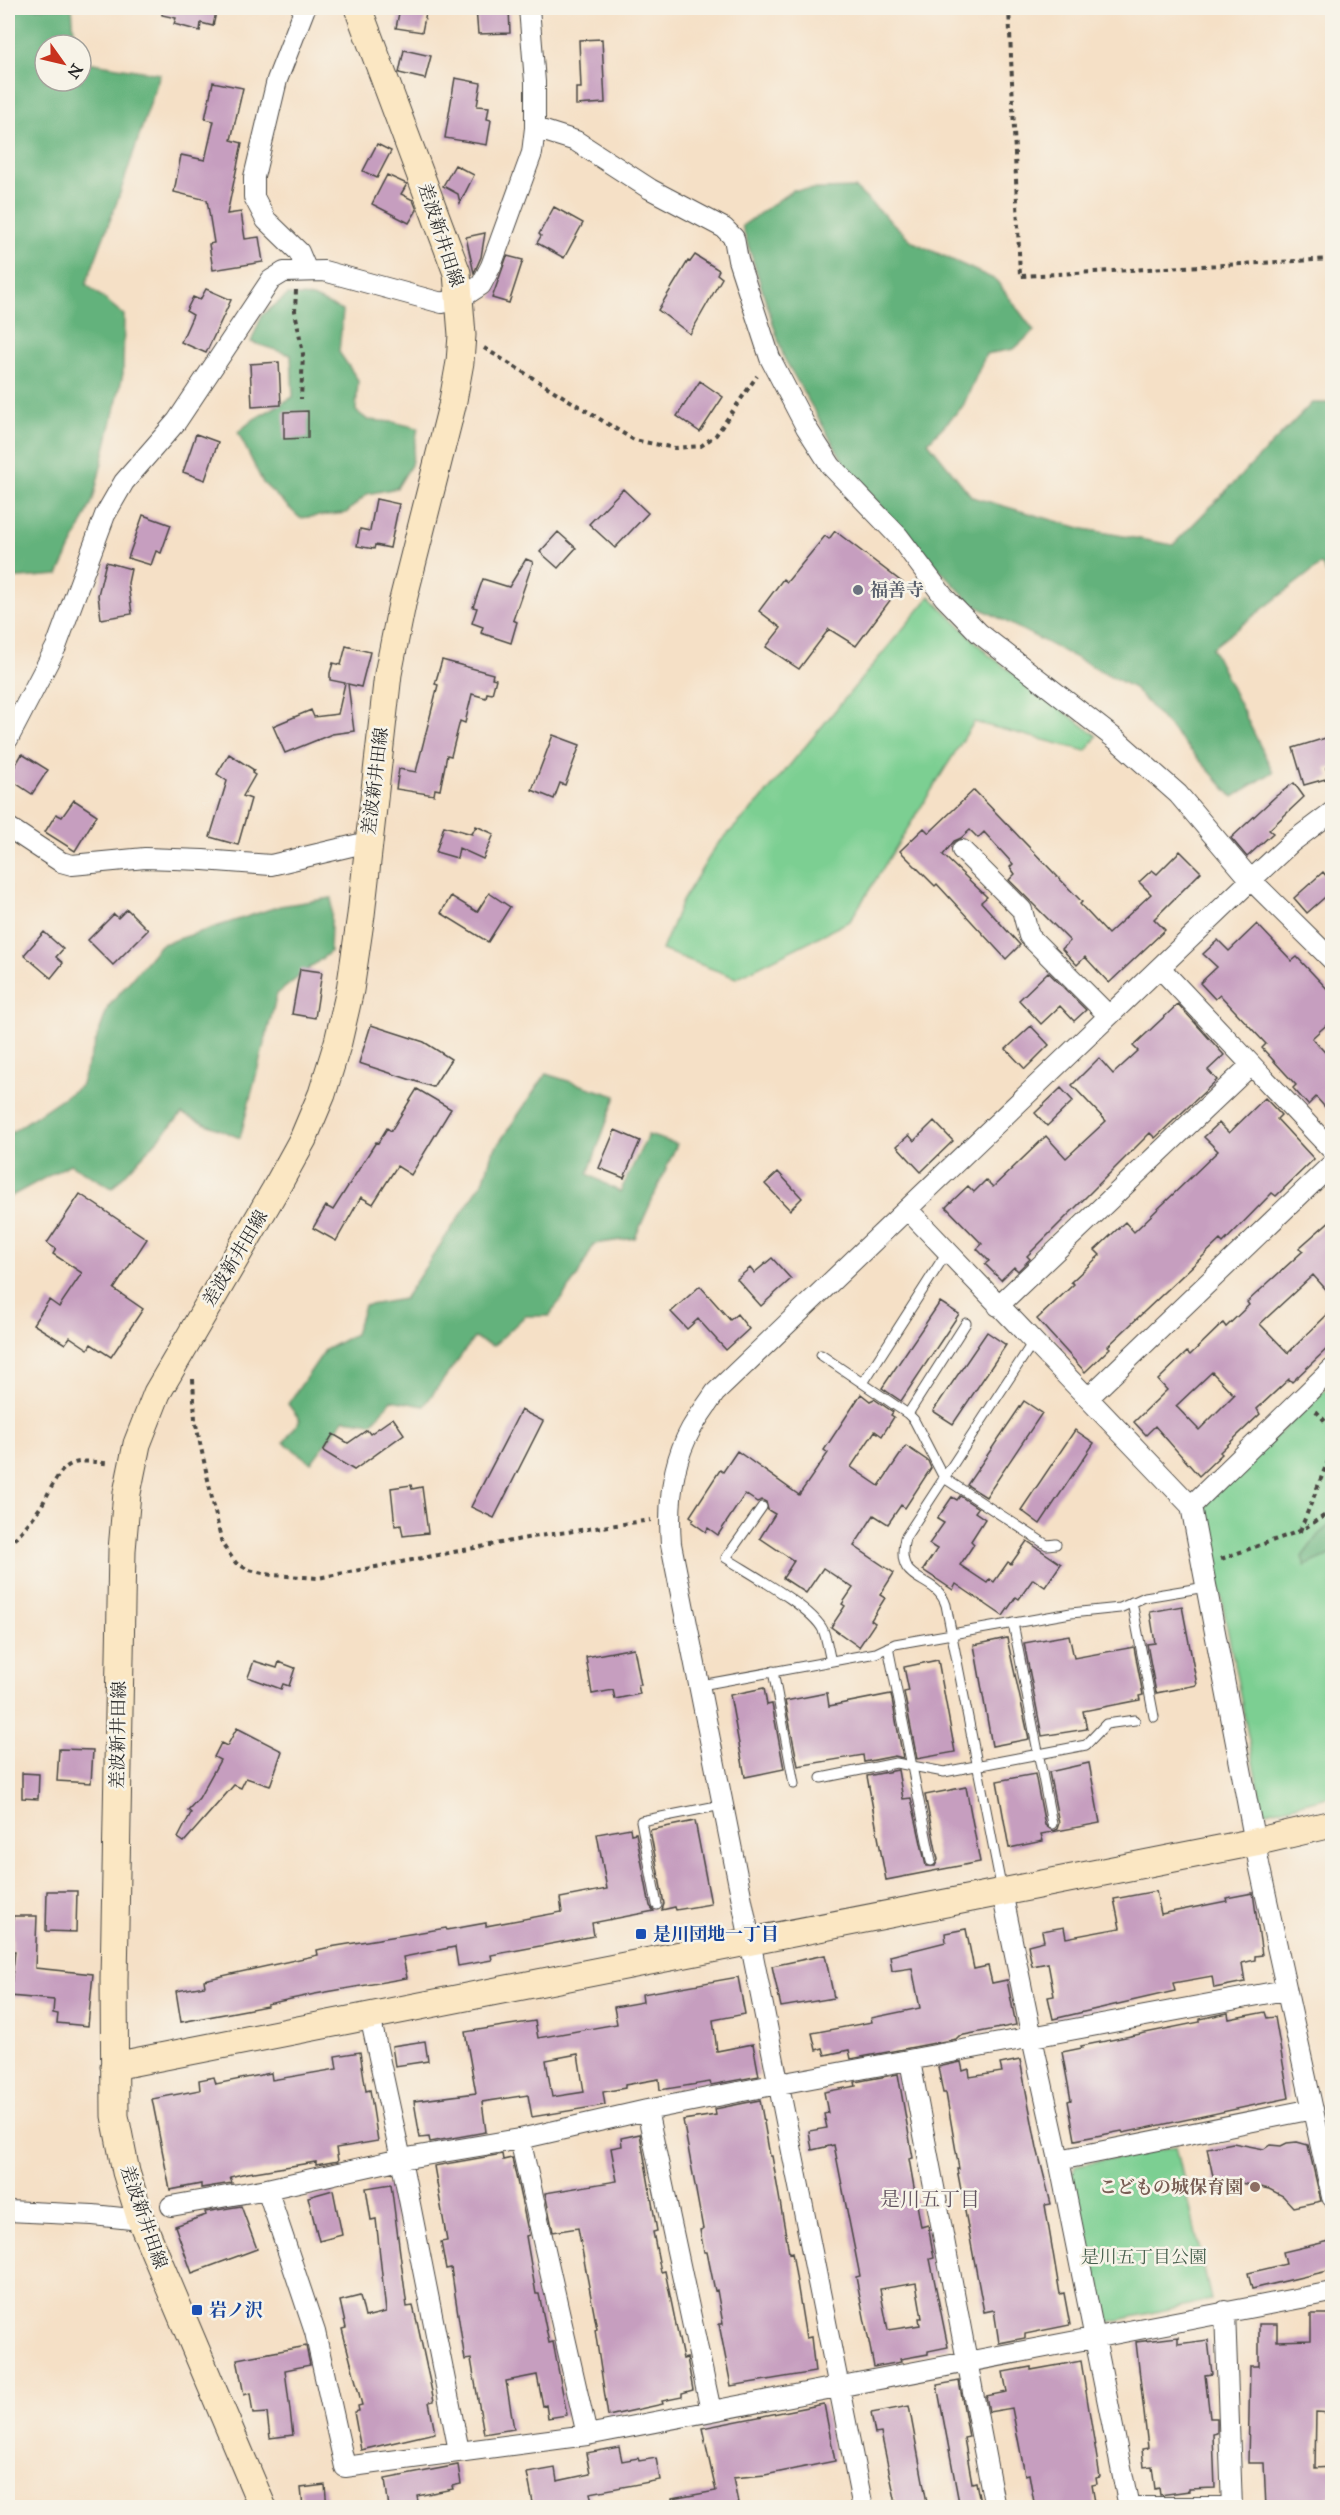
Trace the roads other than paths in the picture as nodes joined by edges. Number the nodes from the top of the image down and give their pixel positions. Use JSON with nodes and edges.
{"nodes":[{"id":1,"x":305,"y":8,"type":"edge"},
{"id":2,"x":358,"y":8,"type":"edge"},
{"id":3,"x":529,"y":8,"type":"edge"},
{"id":4,"x":535,"y":128,"type":"junction"},
{"id":5,"x":302,"y":272,"type":"junction"},
{"id":6,"x":461,"y":298,"type":"junction"},
{"id":7,"x":8,"y":739,"type":"edge"},
{"id":8,"x":1332,"y":812,"type":"edge"},
{"id":9,"x":8,"y":827,"type":"edge"},
{"id":10,"x":368,"y":842,"type":"junction"},
{"id":11,"x":962,"y":850,"type":"dead end"},
{"id":12,"x":1251,"y":880,"type":"junction"},
{"id":13,"x":1332,"y":960,"type":"edge"},
{"id":14,"x":1160,"y":968,"type":"junction"},
{"id":15,"x":1109,"y":1016,"type":"junction"},
{"id":16,"x":1251,"y":1065,"type":"junction"},
{"id":17,"x":1332,"y":1150,"type":"edge"},
{"id":18,"x":1332,"y":1164,"type":"edge"},
{"id":19,"x":907,"y":1209,"type":"junction"},
{"id":20,"x":947,"y":1252,"type":"junction"},
{"id":21,"x":998,"y":1306,"type":"junction"},
{"id":22,"x":966,"y":1323,"type":"dead end"},
{"id":23,"x":1034,"y":1342,"type":"junction"},
{"id":24,"x":821,"y":1355,"type":"dead end"},
{"id":25,"x":1332,"y":1369,"type":"edge"},
{"id":26,"x":863,"y":1383,"type":"junction"},
{"id":27,"x":1088,"y":1398,"type":"junction"},
{"id":28,"x":908,"y":1414,"type":"junction"},
{"id":29,"x":944,"y":1478,"type":"junction"},
{"id":30,"x":1191,"y":1506,"type":"junction"},
{"id":31,"x":762,"y":1507,"type":"dead end"},
{"id":32,"x":1056,"y":1544,"type":"dead end"},
{"id":33,"x":1206,"y":1587,"type":"junction"},
{"id":34,"x":1132,"y":1602,"type":"junction"},
{"id":35,"x":1013,"y":1623,"type":"junction"},
{"id":36,"x":953,"y":1634,"type":"junction"},
{"id":37,"x":888,"y":1647,"type":"junction"},
{"id":38,"x":831,"y":1662,"type":"junction"},
{"id":39,"x":773,"y":1671,"type":"junction"},
{"id":40,"x":701,"y":1685,"type":"junction"},
{"id":41,"x":1154,"y":1717,"type":"dead end"},
{"id":42,"x":1135,"y":1720,"type":"dead end"},
{"id":43,"x":1039,"y":1754,"type":"junction"},
{"id":44,"x":911,"y":1765,"type":"junction"},
{"id":45,"x":978,"y":1766,"type":"junction"},
{"id":46,"x":822,"y":1778,"type":"dead end"},
{"id":47,"x":794,"y":1784,"type":"dead end"},
{"id":48,"x":722,"y":1805,"type":"junction"},
{"id":49,"x":1052,"y":1824,"type":"dead end"},
{"id":50,"x":1332,"y":1824,"type":"edge"},
{"id":51,"x":1255,"y":1842,"type":"junction"},
{"id":52,"x":931,"y":1861,"type":"dead end"},
{"id":53,"x":1002,"y":1892,"type":"junction"},
{"id":54,"x":657,"y":1905,"type":"dead end"},
{"id":55,"x":748,"y":1941,"type":"junction"},
{"id":56,"x":1285,"y":1990,"type":"junction"},
{"id":57,"x":370,"y":2016,"type":"junction"},
{"id":58,"x":1032,"y":2038,"type":"junction"},
{"id":59,"x":910,"y":2061,"type":"junction"},
{"id":60,"x":114,"y":2066,"type":"junction"},
{"id":61,"x":778,"y":2084,"type":"junction"},
{"id":62,"x":1313,"y":2109,"type":"junction"},
{"id":63,"x":647,"y":2110,"type":"junction"},
{"id":64,"x":520,"y":2139,"type":"junction"},
{"id":65,"x":401,"y":2159,"type":"junction"},
{"id":66,"x":1059,"y":2160,"type":"junction"},
{"id":67,"x":267,"y":2189,"type":"junction"},
{"id":68,"x":1332,"y":2197,"type":"edge"},
{"id":69,"x":171,"y":2206,"type":"dead end"},
{"id":70,"x":8,"y":2211,"type":"edge"},
{"id":71,"x":141,"y":2220,"type":"junction"},
{"id":72,"x":1332,"y":2292,"type":"edge"},
{"id":73,"x":1225,"y":2312,"type":"junction"},
{"id":74,"x":1094,"y":2336,"type":"junction"},
{"id":75,"x":967,"y":2363,"type":"junction"},
{"id":76,"x":839,"y":2386,"type":"junction"},
{"id":77,"x":711,"y":2411,"type":"junction"},
{"id":78,"x":587,"y":2435,"type":"junction"},
{"id":79,"x":459,"y":2451,"type":"junction"},
{"id":80,"x":1232,"y":2507,"type":"edge"},
{"id":81,"x":263,"y":2508,"type":"edge"},
{"id":82,"x":863,"y":2508,"type":"edge"},
{"id":83,"x":995,"y":2508,"type":"edge"}],
"edges":[{"from":1,"to":5,"type":"street"},
{"from":2,"to":6,"type":"main road","name":"差波新井田線"},
{"from":3,"to":4,"type":"street"},
{"from":4,"to":6,"type":"street"},
{"from":4,"to":12,"type":"street"},
{"from":5,"to":6,"type":"street"},
{"from":5,"to":7,"type":"street"},
{"from":6,"to":10,"type":"main road","name":"差波新井田線"},
{"from":8,"to":12,"type":"street"},
{"from":9,"to":10,"type":"street"},
{"from":10,"to":60,"type":"main road","name":"差波新井田線"},
{"from":11,"to":15,"type":"street"},
{"from":12,"to":13,"type":"street"},
{"from":12,"to":14,"type":"street"},
{"from":14,"to":15,"type":"street"},
{"from":14,"to":16,"type":"street"},
{"from":15,"to":19,"type":"street"},
{"from":16,"to":17,"type":"street"},
{"from":16,"to":21,"type":"street"},
{"from":18,"to":27,"type":"street"},
{"from":19,"to":20,"type":"street"},
{"from":19,"to":40,"type":"street"},
{"from":20,"to":21,"type":"street"},
{"from":20,"to":26,"type":"lane"},
{"from":21,"to":23,"type":"street"},
{"from":22,"to":28,"type":"lane"},
{"from":23,"to":27,"type":"street"},
{"from":23,"to":29,"type":"lane"},
{"from":24,"to":26,"type":"lane"},
{"from":25,"to":30,"type":"street"},
{"from":26,"to":28,"type":"lane"},
{"from":27,"to":30,"type":"street"},
{"from":28,"to":29,"type":"lane"},
{"from":29,"to":32,"type":"lane"},
{"from":29,"to":36,"type":"lane"},
{"from":30,"to":33,"type":"street"},
{"from":31,"to":38,"type":"lane"},
{"from":33,"to":34,"type":"lane"},
{"from":33,"to":51,"type":"street"},
{"from":34,"to":35,"type":"lane"},
{"from":34,"to":41,"type":"lane"},
{"from":35,"to":36,"type":"lane"},
{"from":35,"to":43,"type":"lane"},
{"from":36,"to":37,"type":"lane"},
{"from":36,"to":45,"type":"lane"},
{"from":37,"to":38,"type":"lane"},
{"from":37,"to":44,"type":"lane"},
{"from":38,"to":39,"type":"lane"},
{"from":39,"to":40,"type":"lane"},
{"from":39,"to":47,"type":"lane"},
{"from":40,"to":48,"type":"street"},
{"from":42,"to":43,"type":"lane"},
{"from":43,"to":45,"type":"lane"},
{"from":43,"to":49,"type":"lane"},
{"from":44,"to":45,"type":"lane"},
{"from":44,"to":46,"type":"lane"},
{"from":44,"to":52,"type":"lane"},
{"from":45,"to":53,"type":"lane"},
{"from":48,"to":54,"type":"lane"},
{"from":48,"to":55,"type":"street"},
{"from":50,"to":51,"type":"main road"},
{"from":51,"to":53,"type":"main road"},
{"from":51,"to":56,"type":"street"},
{"from":53,"to":55,"type":"main road"},
{"from":53,"to":58,"type":"street"},
{"from":55,"to":57,"type":"main road"},
{"from":55,"to":61,"type":"street"},
{"from":56,"to":58,"type":"street"},
{"from":56,"to":62,"type":"street"},
{"from":57,"to":60,"type":"main road"},
{"from":57,"to":65,"type":"street"},
{"from":58,"to":59,"type":"street"},
{"from":58,"to":66,"type":"street"},
{"from":59,"to":61,"type":"street"},
{"from":59,"to":75,"type":"street"},
{"from":60,"to":71,"type":"main road","name":"差波新井田線"},
{"from":61,"to":63,"type":"street"},
{"from":61,"to":76,"type":"street"},
{"from":62,"to":66,"type":"street"},
{"from":62,"to":68,"type":"street"},
{"from":63,"to":64,"type":"street"},
{"from":63,"to":77,"type":"street"},
{"from":64,"to":65,"type":"street"},
{"from":64,"to":78,"type":"street"},
{"from":65,"to":67,"type":"street"},
{"from":65,"to":79,"type":"street"},
{"from":66,"to":74,"type":"street"},
{"from":67,"to":69,"type":"street"},
{"from":67,"to":79,"type":"street"},
{"from":70,"to":71,"type":"street"},
{"from":71,"to":81,"type":"main road","name":"差波新井田線"},
{"from":72,"to":73,"type":"street"},
{"from":73,"to":74,"type":"street"},
{"from":73,"to":80,"type":"street"},
{"from":74,"to":75,"type":"street"},
{"from":74,"to":80,"type":"street"},
{"from":75,"to":76,"type":"street"},
{"from":75,"to":83,"type":"street"},
{"from":76,"to":77,"type":"street"},
{"from":76,"to":82,"type":"street"},
{"from":77,"to":78,"type":"street"},
{"from":78,"to":79,"type":"street"}]}
